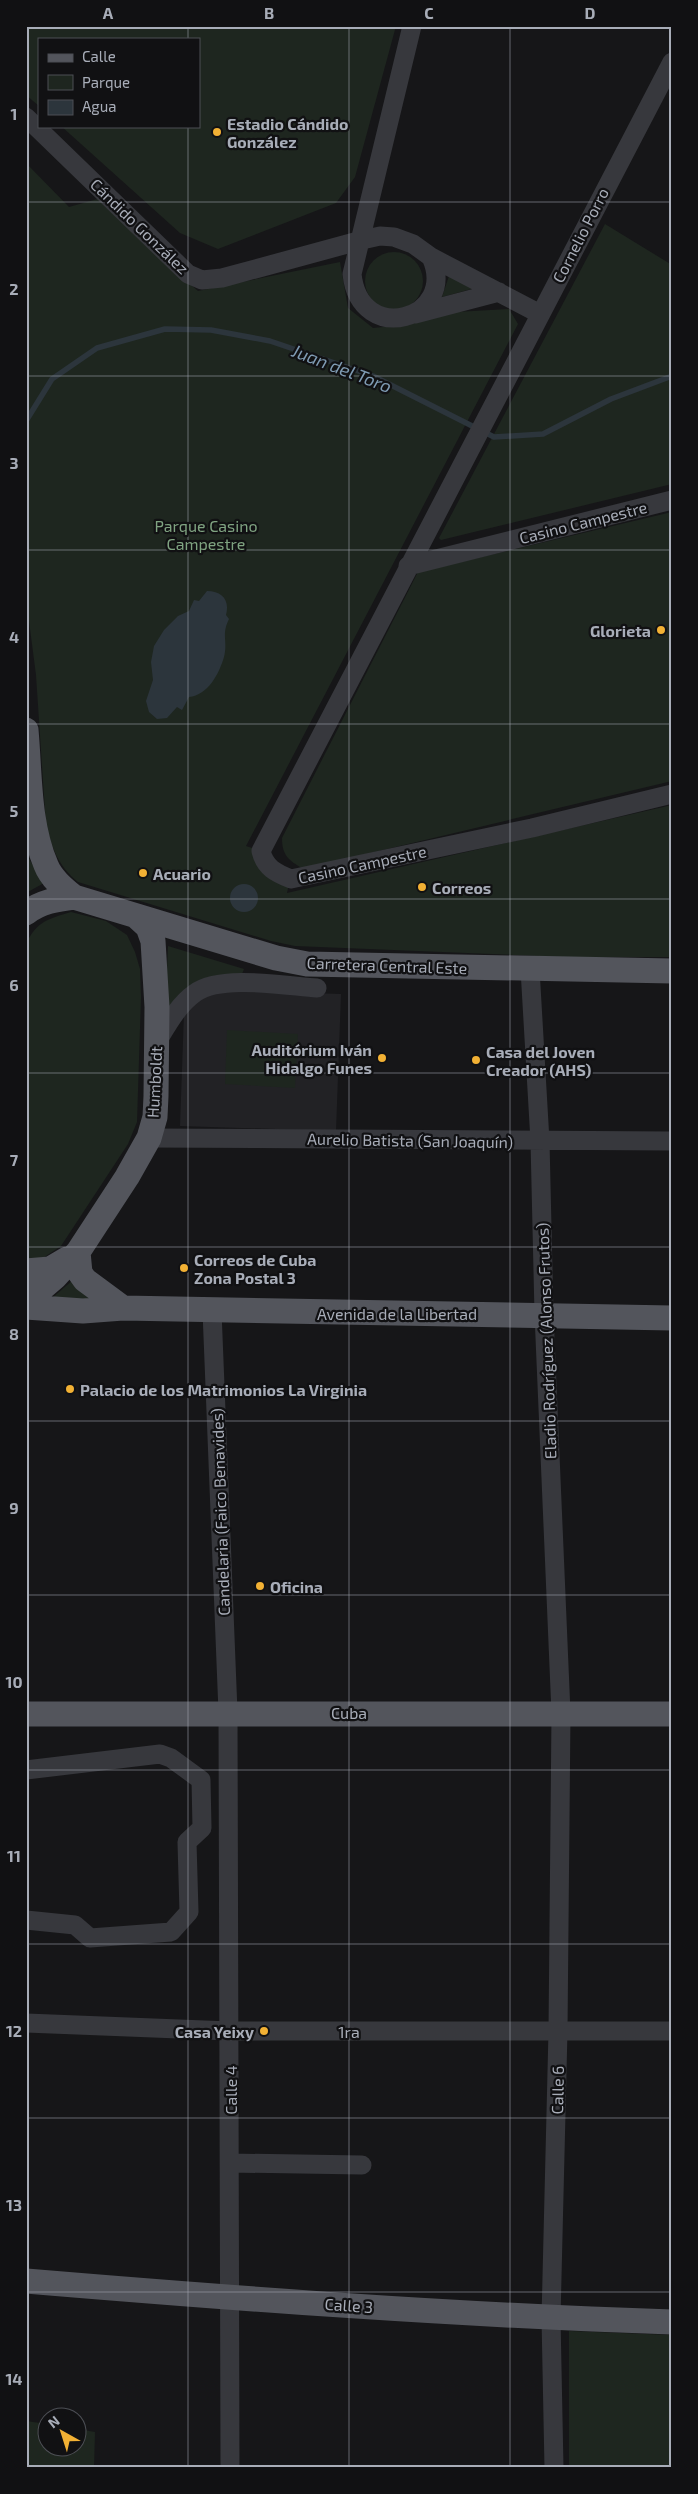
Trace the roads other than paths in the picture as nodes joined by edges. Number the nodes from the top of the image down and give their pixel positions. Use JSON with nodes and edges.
{"nodes":[{"id":1,"x":412,"y":26,"type":"edge"},
{"id":2,"x":672,"y":62,"type":"edge"},
{"id":3,"x":26,"y":117,"type":"edge"},
{"id":4,"x":362,"y":240,"type":"junction"},
{"id":5,"x":431,"y":257,"type":"junction"},
{"id":6,"x":499,"y":292,"type":"junction"},
{"id":7,"x":540,"y":314,"type":"junction"},
{"id":8,"x":411,"y":315,"type":"junction"},
{"id":9,"x":490,"y":410,"type":"joint"},
{"id":10,"x":672,"y":500,"type":"edge"},
{"id":11,"x":408,"y":566,"type":"junction"},
{"id":12,"x":26,"y":730,"type":"edge"},
{"id":13,"x":672,"y":794,"type":"edge"},
{"id":14,"x":74,"y":897,"type":"junction"},
{"id":15,"x":26,"y":913,"type":"edge"},
{"id":16,"x":136,"y":916,"type":"junction"},
{"id":17,"x":530,"y":969,"type":"junction"},
{"id":18,"x":672,"y":971,"type":"edge"},
{"id":19,"x":317,"y":988,"type":"dead end"},
{"id":20,"x":157,"y":1043,"type":"junction"},
{"id":21,"x":149,"y":1138,"type":"junction"},
{"id":22,"x":540,"y":1141,"type":"junction"},
{"id":23,"x":672,"y":1141,"type":"edge"},
{"id":24,"x":78,"y":1252,"type":"junction"},
{"id":25,"x":26,"y":1271,"type":"edge"},
{"id":26,"x":26,"y":1302,"type":"edge"},
{"id":27,"x":26,"y":1307,"type":"edge"},
{"id":28,"x":123,"y":1308,"type":"junction"},
{"id":29,"x":212,"y":1311,"type":"junction"},
{"id":30,"x":544,"y":1314,"type":"junction"},
{"id":31,"x":672,"y":1318,"type":"edge"},
{"id":32,"x":228,"y":1712,"type":"junction"},
{"id":33,"x":561,"y":1713,"type":"junction"},
{"id":34,"x":672,"y":1714,"type":"edge"},
{"id":35,"x":29,"y":1716,"type":"edge"},
{"id":36,"x":26,"y":1770,"type":"edge"},
{"id":37,"x":26,"y":1920,"type":"edge"},
{"id":38,"x":26,"y":2023,"type":"edge"},
{"id":39,"x":230,"y":2031,"type":"junction"},
{"id":40,"x":558,"y":2031,"type":"junction"},
{"id":41,"x":672,"y":2031,"type":"edge"},
{"id":42,"x":230,"y":2163,"type":"junction"},
{"id":43,"x":362,"y":2165,"type":"dead end"},
{"id":44,"x":26,"y":2280,"type":"edge"},
{"id":45,"x":229,"y":2298,"type":"junction"},
{"id":46,"x":551,"y":2318,"type":"junction"},
{"id":47,"x":672,"y":2322,"type":"edge"},
{"id":48,"x":230,"y":2468,"type":"edge"},
{"id":49,"x":554,"y":2468,"type":"edge"}],
"edges":[{"from":1,"to":4,"type":"street"},
{"from":2,"to":7,"type":"street","name":"Cornelio Porro"},
{"from":3,"to":4,"type":"street","name":"Cándido González"},
{"from":4,"to":5,"type":"street","name":"Cándido González"},
{"from":4,"to":8,"type":"street"},
{"from":5,"to":6,"type":"street","name":"Cándido González"},
{"from":5,"to":8,"type":"street"},
{"from":6,"to":7,"type":"street","name":"Cándido González"},
{"from":6,"to":8,"type":"street"},
{"from":7,"to":9,"type":"street","name":"Cornelio Porro"},
{"from":9,"to":11,"type":"street","name":"Casino Campestre"},
{"from":10,"to":11,"type":"street","name":"Casino Campestre"},
{"from":11,"to":13,"type":"street","name":"Casino Campestre"},
{"from":12,"to":14,"type":"main road"},
{"from":14,"to":15,"type":"main road","name":"Carretera Central Este"},
{"from":14,"to":16,"type":"main road","name":"Carretera Central Este"},
{"from":16,"to":17,"type":"main road","name":"Carretera Central Este"},
{"from":16,"to":20,"type":"main road","name":"Humboldt"},
{"from":17,"to":18,"type":"main road","name":"Carretera Central Este"},
{"from":17,"to":22,"type":"street","name":"Eladio Rodríguez (Alonso Frutos)"},
{"from":19,"to":20,"type":"street"},
{"from":20,"to":21,"type":"main road","name":"Humboldt"},
{"from":21,"to":22,"type":"street","name":"Aurelio Batista (San Joaquín)"},
{"from":21,"to":24,"type":"main road","name":"Humboldt"},
{"from":22,"to":23,"type":"street","name":"Aurelio Batista (San Joaquín)"},
{"from":22,"to":30,"type":"street","name":"Eladio Rodríguez (Alonso Frutos)"},
{"from":24,"to":25,"type":"main road"},
{"from":24,"to":26,"type":"main road","name":"Humboldt"},
{"from":24,"to":28,"type":"main road"},
{"from":27,"to":28,"type":"main road","name":"Avenida de la Libertad"},
{"from":28,"to":29,"type":"main road","name":"Avenida de la Libertad"},
{"from":29,"to":30,"type":"main road","name":"Avenida de la Libertad"},
{"from":29,"to":32,"type":"street","name":"Candelaria (Faico Benavides)"},
{"from":30,"to":31,"type":"main road","name":"Avenida de la Libertad"},
{"from":30,"to":33,"type":"street","name":"Eladio Rodríguez (Alonso Frutos)"},
{"from":32,"to":33,"type":"main road","name":"Cuba"},
{"from":32,"to":35,"type":"main road","name":"Cuba"},
{"from":32,"to":39,"type":"street","name":"Calle 4"},
{"from":33,"to":34,"type":"main road","name":"Cuba"},
{"from":33,"to":40,"type":"street","name":"Calle 6"},
{"from":36,"to":37,"type":"street"},
{"from":38,"to":39,"type":"street","name":"1ra"},
{"from":39,"to":40,"type":"street","name":"1ra"},
{"from":39,"to":42,"type":"street","name":"Calle 4"},
{"from":40,"to":41,"type":"street","name":"1ra"},
{"from":40,"to":46,"type":"street","name":"Calle 6"},
{"from":42,"to":43,"type":"street"},
{"from":42,"to":45,"type":"street","name":"Calle 4"},
{"from":44,"to":45,"type":"main road","name":"Calle 3"},
{"from":45,"to":46,"type":"main road","name":"Calle 3"},
{"from":45,"to":48,"type":"street","name":"Calle 4"},
{"from":46,"to":47,"type":"main road","name":"Calle 3"},
{"from":46,"to":49,"type":"street","name":"Calle 6"}]}
